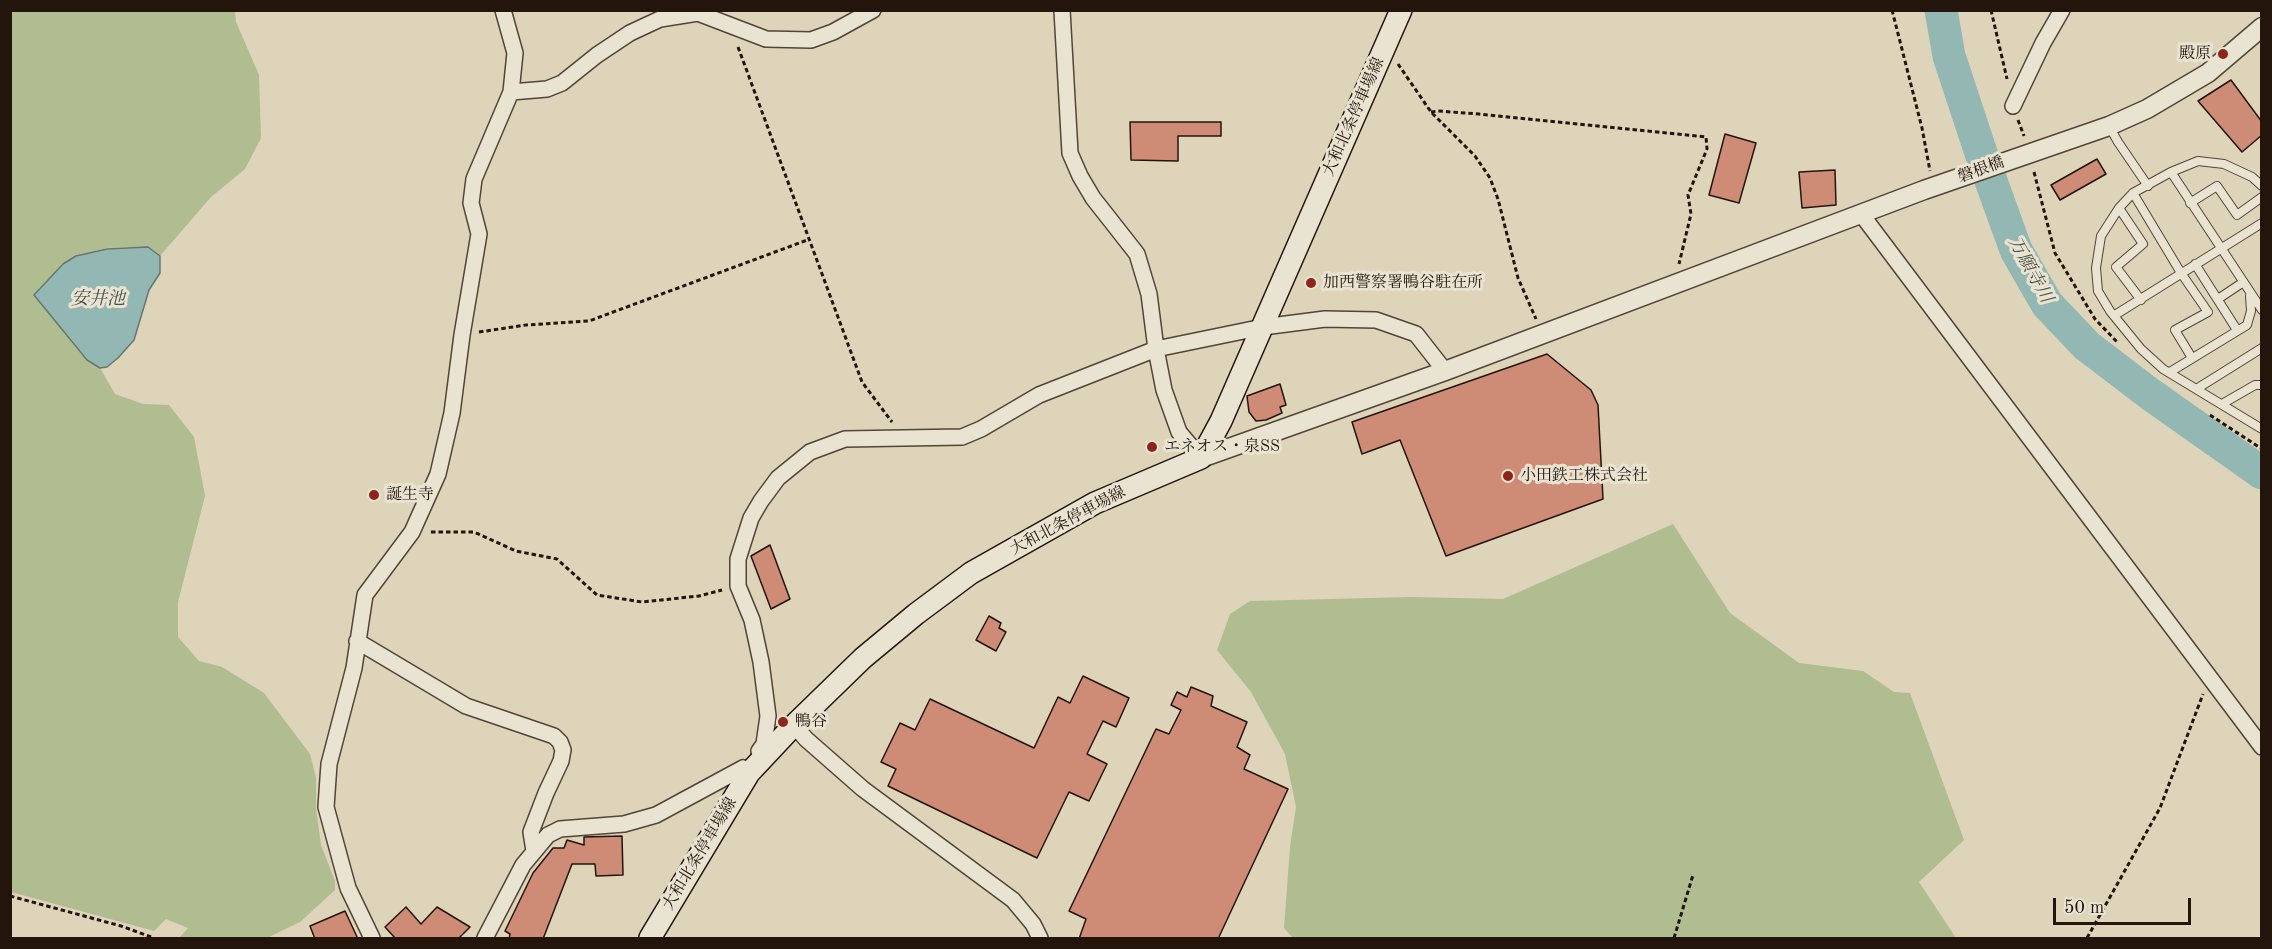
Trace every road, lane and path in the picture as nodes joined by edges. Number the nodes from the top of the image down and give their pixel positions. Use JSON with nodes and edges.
{"nodes":[{"id":1,"x":503,"y":10,"type":"edge"},
{"id":2,"x":873,"y":10,"type":"edge"},
{"id":3,"x":1062,"y":10,"type":"edge"},
{"id":4,"x":1401,"y":10,"type":"edge"},
{"id":5,"x":1892,"y":10,"type":"edge"},
{"id":6,"x":2062,"y":10,"type":"edge"},
{"id":7,"x":719,"y":20,"type":"junction"},
{"id":8,"x":2262,"y":27,"type":"edge"},
{"id":9,"x":1384,"y":49,"type":"junction"},
{"id":10,"x":511,"y":92,"type":"junction"},
{"id":11,"x":2013,"y":106,"type":"dead end"},
{"id":12,"x":1431,"y":112,"type":"junction"},
{"id":13,"x":2109,"y":126,"type":"junction"},
{"id":14,"x":2171,"y":172,"type":"junction"},
{"id":15,"x":1940,"y":185,"type":"junction"},
{"id":16,"x":2148,"y":186,"type":"junction"},
{"id":17,"x":2262,"y":186,"type":"edge"},
{"id":18,"x":2133,"y":193,"type":"junction"},
{"id":19,"x":2262,"y":197,"type":"edge"},
{"id":20,"x":2190,"y":203,"type":"junction"},
{"id":21,"x":2119,"y":208,"type":"junction"},
{"id":22,"x":1862,"y":215,"type":"junction"},
{"id":23,"x":2262,"y":223,"type":"edge"},
{"id":24,"x":810,"y":239,"type":"junction"},
{"id":25,"x":2221,"y":248,"type":"junction"},
{"id":26,"x":2194,"y":264,"type":"junction"},
{"id":27,"x":2181,"y":273,"type":"junction"},
{"id":28,"x":2242,"y":283,"type":"junction"},
{"id":29,"x":1679,"y":284,"type":"junction"},
{"id":30,"x":2250,"y":294,"type":"junction"},
{"id":31,"x":2218,"y":299,"type":"junction"},
{"id":32,"x":2141,"y":300,"type":"junction"},
{"id":33,"x":2262,"y":310,"type":"edge"},
{"id":34,"x":2115,"y":315,"type":"junction"},
{"id":35,"x":1263,"y":327,"type":"junction"},
{"id":36,"x":2237,"y":330,"type":"junction"},
{"id":37,"x":1542,"y":334,"type":"junction"},
{"id":38,"x":462,"y":335,"type":"junction"},
{"id":39,"x":2262,"y":348,"type":"edge"},
{"id":40,"x":1156,"y":349,"type":"junction"},
{"id":41,"x":2192,"y":358,"type":"junction"},
{"id":42,"x":1444,"y":371,"type":"junction"},
{"id":43,"x":2170,"y":372,"type":"junction"},
{"id":44,"x":2262,"y":385,"type":"edge"},
{"id":45,"x":2198,"y":388,"type":"junction"},
{"id":46,"x":2222,"y":404,"type":"junction"},
{"id":47,"x":2262,"y":429,"type":"edge"},
{"id":48,"x":905,"y":439,"type":"junction"},
{"id":49,"x":1202,"y":458,"type":"junction"},
{"id":50,"x":412,"y":532,"type":"junction"},
{"id":51,"x":738,"y":586,"type":"junction"},
{"id":52,"x":357,"y":641,"type":"junction"},
{"id":53,"x":2209,"y":678,"type":"junction"},
{"id":54,"x":794,"y":724,"type":"junction"},
{"id":55,"x":2262,"y":747,"type":"edge"},
{"id":56,"x":762,"y":757,"type":"junction"},
{"id":57,"x":749,"y":773,"type":"junction"},
{"id":58,"x":534,"y":851,"type":"junction"},
{"id":59,"x":1693,"y":875,"type":"dead end"},
{"id":60,"x":10,"y":896,"type":"edge"},
{"id":61,"x":154,"y":939,"type":"edge"},
{"id":62,"x":372,"y":939,"type":"edge"},
{"id":63,"x":485,"y":939,"type":"edge"},
{"id":64,"x":650,"y":939,"type":"edge"},
{"id":65,"x":1040,"y":939,"type":"edge"},
{"id":66,"x":1674,"y":939,"type":"edge"},
{"id":67,"x":2087,"y":939,"type":"edge"}],
"edges":[{"from":1,"to":10,"type":"street"},
{"from":2,"to":7,"type":"street"},
{"from":3,"to":40,"type":"street"},
{"from":4,"to":9,"type":"main road","name":"大和北条停車場線"},
{"from":5,"to":15,"type":"path"},
{"from":6,"to":11,"type":"street"},
{"from":7,"to":10,"type":"street"},
{"from":7,"to":24,"type":"path"},
{"from":8,"to":13,"type":"street","name":"磐根橋"},
{"from":9,"to":12,"type":"path"},
{"from":9,"to":35,"type":"main road","name":"大和北条停車場線"},
{"from":10,"to":38,"type":"street"},
{"from":12,"to":29,"type":"path"},
{"from":12,"to":37,"type":"path"},
{"from":13,"to":15,"type":"street","name":"磐根橋"},
{"from":13,"to":16,"type":"lane"},
{"from":14,"to":16,"type":"lane"},
{"from":14,"to":17,"type":"lane"},
{"from":14,"to":20,"type":"lane"},
{"from":15,"to":22,"type":"street","name":"磐根橋"},
{"from":16,"to":18,"type":"lane"},
{"from":18,"to":21,"type":"lane"},
{"from":18,"to":27,"type":"lane"},
{"from":19,"to":20,"type":"lane"},
{"from":20,"to":25,"type":"lane"},
{"from":21,"to":32,"type":"lane"},
{"from":21,"to":34,"type":"lane"},
{"from":22,"to":29,"type":"street","name":"磐根橋"},
{"from":22,"to":53,"type":"street"},
{"from":23,"to":25,"type":"lane"},
{"from":24,"to":38,"type":"path"},
{"from":24,"to":48,"type":"path"},
{"from":25,"to":26,"type":"lane"},
{"from":25,"to":28,"type":"lane"},
{"from":26,"to":27,"type":"lane"},
{"from":26,"to":31,"type":"lane"},
{"from":27,"to":32,"type":"lane"},
{"from":27,"to":41,"type":"lane"},
{"from":28,"to":30,"type":"lane"},
{"from":28,"to":31,"type":"lane"},
{"from":29,"to":37,"type":"street","name":"磐根橋"},
{"from":30,"to":33,"type":"lane"},
{"from":30,"to":36,"type":"lane"},
{"from":31,"to":36,"type":"lane"},
{"from":32,"to":34,"type":"lane"},
{"from":34,"to":43,"type":"lane"},
{"from":35,"to":40,"type":"street"},
{"from":35,"to":42,"type":"street"},
{"from":35,"to":49,"type":"main road","name":"大和北条停車場線"},
{"from":36,"to":41,"type":"lane"},
{"from":37,"to":42,"type":"street","name":"磐根橋"},
{"from":38,"to":50,"type":"street"},
{"from":39,"to":45,"type":"lane"},
{"from":40,"to":48,"type":"street"},
{"from":40,"to":49,"type":"street"},
{"from":41,"to":43,"type":"lane"},
{"from":42,"to":49,"type":"street","name":"磐根橋"},
{"from":43,"to":45,"type":"lane"},
{"from":44,"to":46,"type":"lane"},
{"from":45,"to":46,"type":"lane"},
{"from":46,"to":47,"type":"lane"},
{"from":48,"to":51,"type":"street"},
{"from":49,"to":54,"type":"main road","name":"大和北条停車場線"},
{"from":50,"to":51,"type":"path"},
{"from":50,"to":52,"type":"street"},
{"from":51,"to":56,"type":"street"},
{"from":52,"to":58,"type":"street"},
{"from":52,"to":62,"type":"street"},
{"from":53,"to":55,"type":"street"},
{"from":53,"to":67,"type":"path"},
{"from":54,"to":56,"type":"main road","name":"大和北条停車場線"},
{"from":54,"to":65,"type":"street"},
{"from":56,"to":57,"type":"main road","name":"大和北条停車場線"},
{"from":57,"to":58,"type":"street"},
{"from":57,"to":64,"type":"main road","name":"大和北条停車場線"},
{"from":58,"to":63,"type":"street"},
{"from":59,"to":66,"type":"path"},
{"from":60,"to":61,"type":"path"}]}
